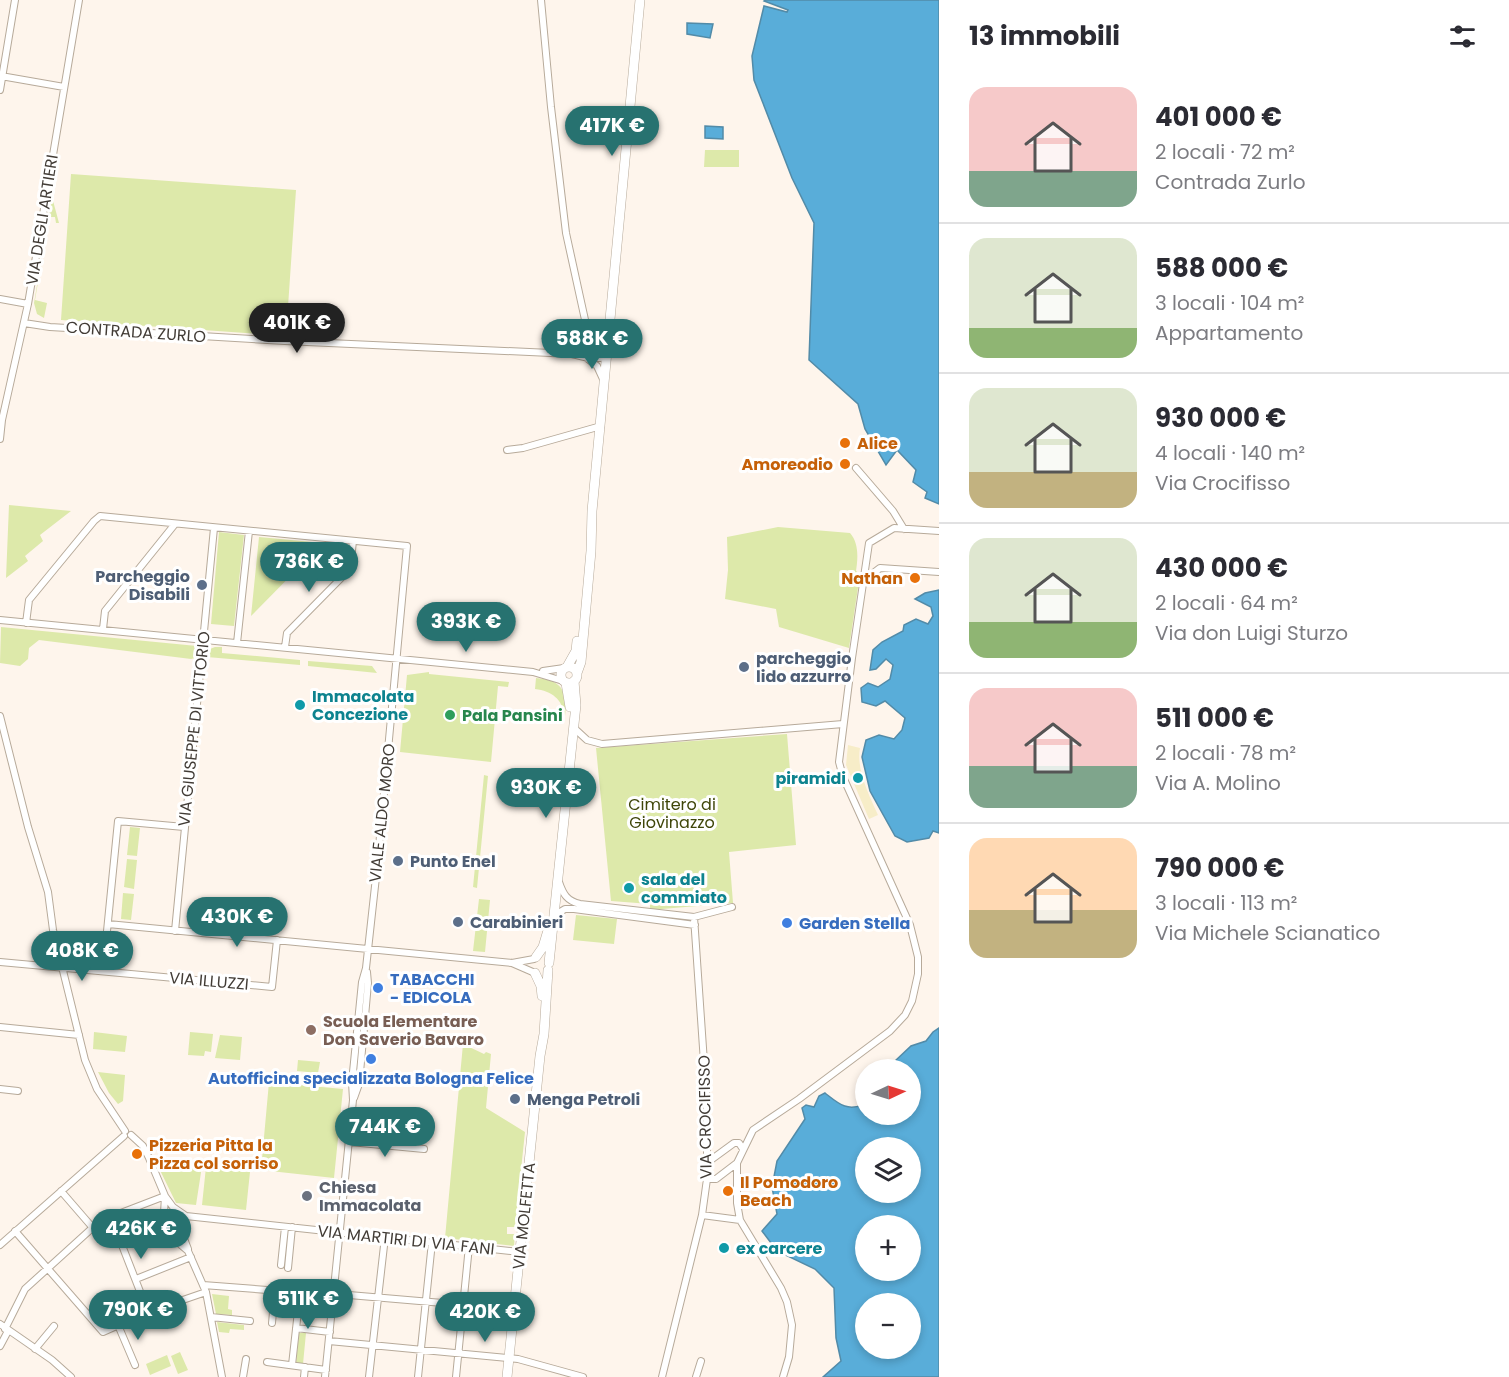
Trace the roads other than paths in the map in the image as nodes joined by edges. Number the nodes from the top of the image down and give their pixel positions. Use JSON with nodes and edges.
{"nodes":[{"id":1,"x":15,"y":0,"type":"edge"},
{"id":2,"x":78,"y":0,"type":"edge"},
{"id":3,"x":541,"y":0,"type":"edge"},
{"id":4,"x":640,"y":0,"type":"edge"},
{"id":5,"x":1,"y":76,"type":"edge"},
{"id":6,"x":64,"y":87,"type":"junction"},
{"id":7,"x":0,"y":90,"type":"edge"},
{"id":8,"x":0,"y":299,"type":"edge"},
{"id":9,"x":28,"y":304,"type":"junction"},
{"id":10,"x":611,"y":317,"type":"junction"},
{"id":11,"x":24,"y":323,"type":"junction"},
{"id":12,"x":591,"y":350,"type":"junction"},
{"id":13,"x":572,"y":354,"type":"junction"},
{"id":14,"x":607,"y":356,"type":"junction"},
{"id":15,"x":588,"y":358,"type":"junction"},
{"id":16,"x":604,"y":386,"type":"junction"},
{"id":17,"x":601,"y":426,"type":"junction"},
{"id":18,"x":0,"y":439,"type":"edge"},
{"id":19,"x":507,"y":450,"type":"dead end"},
{"id":20,"x":856,"y":468,"type":"dead end"},
{"id":21,"x":592,"y":511,"type":"junction"},
{"id":22,"x":175,"y":524,"type":"junction"},
{"id":23,"x":214,"y":528,"type":"junction"},
{"id":24,"x":904,"y":529,"type":"junction"},
{"id":25,"x":249,"y":531,"type":"junction"},
{"id":26,"x":939,"y":531,"type":"edge"},
{"id":27,"x":352,"y":541,"type":"junction"},
{"id":28,"x":939,"y":572,"type":"edge"},
{"id":29,"x":861,"y":586,"type":"junction"},
{"id":30,"x":0,"y":620,"type":"edge"},
{"id":31,"x":26,"y":623,"type":"junction"},
{"id":32,"x":103,"y":630,"type":"junction"},
{"id":33,"x":203,"y":640,"type":"junction"},
{"id":34,"x":237,"y":643,"type":"junction"},
{"id":35,"x":285,"y":647,"type":"junction"},
{"id":36,"x":397,"y":658,"type":"junction"},
{"id":37,"x":566,"y":668,"type":"junction"},
{"id":38,"x":533,"y":672,"type":"junction"},
{"id":39,"x":570,"y":680,"type":"junction"},
{"id":40,"x":0,"y":716,"type":"edge"},
{"id":41,"x":843,"y":724,"type":"junction"},
{"id":42,"x":574,"y":728,"type":"junction"},
{"id":43,"x":184,"y":827,"type":"junction"},
{"id":44,"x":559,"y":882,"type":"junction"},
{"id":45,"x":732,"y":907,"type":"dead end"},
{"id":46,"x":555,"y":915,"type":"junction"},
{"id":47,"x":695,"y":921,"type":"junction"},
{"id":48,"x":108,"y":924,"type":"junction"},
{"id":49,"x":174,"y":931,"type":"junction"},
{"id":50,"x":277,"y":940,"type":"junction"},
{"id":51,"x":368,"y":949,"type":"junction"},
{"id":52,"x":535,"y":958,"type":"junction"},
{"id":53,"x":0,"y":962,"type":"edge"},
{"id":54,"x":512,"y":963,"type":"junction"},
{"id":55,"x":549,"y":966,"type":"junction"},
{"id":56,"x":63,"y":968,"type":"junction"},
{"id":57,"x":103,"y":971,"type":"junction"},
{"id":58,"x":535,"y":972,"type":"junction"},
{"id":59,"x":0,"y":1028,"type":"edge"},
{"id":60,"x":79,"y":1035,"type":"junction"},
{"id":61,"x":540,"y":1056,"type":"junction"},
{"id":62,"x":0,"y":1089,"type":"edge"},
{"id":63,"x":18,"y":1091,"type":"dead end"},
{"id":64,"x":127,"y":1134,"type":"junction"},
{"id":65,"x":350,"y":1142,"type":"junction"},
{"id":66,"x":708,"y":1144,"type":"junction"},
{"id":67,"x":424,"y":1149,"type":"dead end"},
{"id":68,"x":743,"y":1149,"type":"junction"},
{"id":69,"x":721,"y":1151,"type":"junction"},
{"id":70,"x":708,"y":1162,"type":"junction"},
{"id":71,"x":737,"y":1163,"type":"junction"},
{"id":72,"x":707,"y":1179,"type":"junction"},
{"id":73,"x":61,"y":1191,"type":"junction"},
{"id":74,"x":165,"y":1196,"type":"junction"},
{"id":75,"x":702,"y":1215,"type":"junction"},
{"id":76,"x":186,"y":1216,"type":"junction"},
{"id":77,"x":111,"y":1217,"type":"junction"},
{"id":78,"x":740,"y":1220,"type":"junction"},
{"id":79,"x":289,"y":1227,"type":"junction"},
{"id":80,"x":93,"y":1228,"type":"junction"},
{"id":81,"x":15,"y":1231,"type":"junction"},
{"id":82,"x":341,"y":1233,"type":"junction"},
{"id":83,"x":385,"y":1237,"type":"junction"},
{"id":84,"x":432,"y":1242,"type":"junction"},
{"id":85,"x":0,"y":1245,"type":"edge"},
{"id":86,"x":469,"y":1246,"type":"junction"},
{"id":87,"x":520,"y":1252,"type":"junction"},
{"id":88,"x":190,"y":1254,"type":"junction"},
{"id":89,"x":284,"y":1267,"type":"dead end"},
{"id":90,"x":47,"y":1269,"type":"junction"},
{"id":91,"x":135,"y":1279,"type":"junction"},
{"id":92,"x":204,"y":1288,"type":"junction"},
{"id":93,"x":275,"y":1291,"type":"junction"},
{"id":94,"x":300,"y":1293,"type":"junction"},
{"id":95,"x":334,"y":1294,"type":"junction"},
{"id":96,"x":378,"y":1297,"type":"junction"},
{"id":97,"x":426,"y":1302,"type":"junction"},
{"id":98,"x":463,"y":1305,"type":"junction"},
{"id":99,"x":514,"y":1309,"type":"junction"},
{"id":100,"x":148,"y":1312,"type":"junction"},
{"id":101,"x":211,"y":1317,"type":"junction"},
{"id":102,"x":250,"y":1321,"type":"dead end"},
{"id":103,"x":272,"y":1323,"type":"dead end"},
{"id":104,"x":118,"y":1325,"type":"junction"},
{"id":105,"x":54,"y":1326,"type":"dead end"},
{"id":106,"x":4,"y":1328,"type":"edge"},
{"id":107,"x":296,"y":1328,"type":"junction"},
{"id":108,"x":330,"y":1332,"type":"junction"},
{"id":109,"x":329,"y":1341,"type":"junction"},
{"id":110,"x":373,"y":1345,"type":"junction"},
{"id":111,"x":0,"y":1346,"type":"edge"},
{"id":112,"x":35,"y":1349,"type":"junction"},
{"id":113,"x":421,"y":1349,"type":"junction"},
{"id":114,"x":458,"y":1353,"type":"junction"},
{"id":115,"x":509,"y":1358,"type":"junction"},
{"id":116,"x":246,"y":1359,"type":"dead end"},
{"id":117,"x":701,"y":1361,"type":"dead end"},
{"id":118,"x":267,"y":1362,"type":"dead end"},
{"id":119,"x":135,"y":1365,"type":"dead end"},
{"id":120,"x":292,"y":1365,"type":"junction"},
{"id":121,"x":305,"y":1367,"type":"junction"},
{"id":122,"x":326,"y":1373,"type":"edge"},
{"id":123,"x":71,"y":1377,"type":"edge"},
{"id":124,"x":222,"y":1377,"type":"edge"},
{"id":125,"x":243,"y":1377,"type":"edge"},
{"id":126,"x":304,"y":1377,"type":"edge"},
{"id":127,"x":369,"y":1377,"type":"edge"},
{"id":128,"x":418,"y":1377,"type":"edge"},
{"id":129,"x":456,"y":1377,"type":"edge"},
{"id":130,"x":507,"y":1377,"type":"edge"},
{"id":131,"x":583,"y":1377,"type":"edge"},
{"id":132,"x":662,"y":1377,"type":"edge"},
{"id":133,"x":696,"y":1377,"type":"edge"},
{"id":134,"x":783,"y":1377,"type":"edge"}],
"edges":[{"from":1,"to":5,"type":"street"},
{"from":2,"to":6,"type":"street","name":"VIA DEGLI ARTIERI"},
{"from":3,"to":13,"type":"street"},
{"from":4,"to":10,"type":"main road"},
{"from":5,"to":6,"type":"street"},
{"from":5,"to":7,"type":"street"},
{"from":6,"to":9,"type":"street","name":"VIA DEGLI ARTIERI"},
{"from":8,"to":9,"type":"street"},
{"from":9,"to":11,"type":"street","name":"VIA DEGLI ARTIERI"},
{"from":10,"to":12,"type":"street"},
{"from":10,"to":14,"type":"main road"},
{"from":11,"to":13,"type":"street","name":"CONTRADA ZURLO"},
{"from":11,"to":18,"type":"street","name":"VIA DEGLI ARTIERI"},
{"from":12,"to":13,"type":"street"},
{"from":12,"to":14,"type":"street"},
{"from":13,"to":15,"type":"street"},
{"from":14,"to":15,"type":"street"},
{"from":14,"to":16,"type":"main road"},
{"from":15,"to":16,"type":"street"},
{"from":16,"to":17,"type":"main road"},
{"from":17,"to":19,"type":"street"},
{"from":17,"to":21,"type":"main road"},
{"from":20,"to":24,"type":"street"},
{"from":21,"to":37,"type":"main road"},
{"from":21,"to":39,"type":"main road"},
{"from":22,"to":23,"type":"street"},
{"from":22,"to":31,"type":"street"},
{"from":22,"to":32,"type":"street"},
{"from":23,"to":25,"type":"street"},
{"from":23,"to":33,"type":"street","name":"VIA GIUSEPPE DI VITTORIO"},
{"from":24,"to":26,"type":"street"},
{"from":24,"to":29,"type":"street"},
{"from":25,"to":27,"type":"street"},
{"from":25,"to":34,"type":"street"},
{"from":27,"to":35,"type":"street"},
{"from":27,"to":36,"type":"street","name":"VIALE ALDO MORO"},
{"from":28,"to":29,"type":"street"},
{"from":29,"to":41,"type":"street"},
{"from":30,"to":31,"type":"street"},
{"from":31,"to":32,"type":"street"},
{"from":32,"to":33,"type":"street"},
{"from":33,"to":34,"type":"street"},
{"from":33,"to":43,"type":"street","name":"VIA GIUSEPPE DI VITTORIO"},
{"from":34,"to":35,"type":"street"},
{"from":35,"to":36,"type":"street"},
{"from":36,"to":38,"type":"street"},
{"from":36,"to":51,"type":"street","name":"VIALE ALDO MORO"},
{"from":37,"to":38,"type":"street"},
{"from":37,"to":39,"type":"main road"},
{"from":37,"to":39,"type":"main road"},
{"from":38,"to":39,"type":"street"},
{"from":39,"to":42,"type":"main road"},
{"from":39,"to":52,"type":"main road"},
{"from":40,"to":56,"type":"street"},
{"from":41,"to":42,"type":"street"},
{"from":41,"to":68,"type":"street"},
{"from":42,"to":44,"type":"main road"},
{"from":43,"to":48,"type":"street"},
{"from":43,"to":49,"type":"street","name":"VIA GIUSEPPE DI VITTORIO"},
{"from":44,"to":46,"type":"main road"},
{"from":44,"to":47,"type":"street"},
{"from":45,"to":47,"type":"street"},
{"from":46,"to":47,"type":"street"},
{"from":46,"to":55,"type":"main road"},
{"from":47,"to":66,"type":"street","name":"VIA CROCIFISSO"},
{"from":48,"to":49,"type":"street"},
{"from":48,"to":57,"type":"street"},
{"from":49,"to":50,"type":"street"},
{"from":50,"to":51,"type":"street"},
{"from":50,"to":57,"type":"street","name":"VIA ILLUZZI"},
{"from":51,"to":54,"type":"street"},
{"from":51,"to":65,"type":"street","name":"VIALE ALDO MORO"},
{"from":52,"to":54,"type":"street"},
{"from":52,"to":55,"type":"main road"},
{"from":52,"to":58,"type":"main road"},
{"from":53,"to":56,"type":"street","name":"VIA ILLUZZI"},
{"from":54,"to":58,"type":"street"},
{"from":55,"to":58,"type":"main road"},
{"from":55,"to":61,"type":"main road"},
{"from":56,"to":57,"type":"street","name":"VIA ILLUZZI"},
{"from":56,"to":60,"type":"street"},
{"from":58,"to":61,"type":"main road"},
{"from":59,"to":60,"type":"street"},
{"from":60,"to":64,"type":"street"},
{"from":61,"to":87,"type":"main road","name":"VIA MOLFETTA"},
{"from":62,"to":63,"type":"street"},
{"from":64,"to":73,"type":"street"},
{"from":64,"to":74,"type":"street"},
{"from":65,"to":67,"type":"street"},
{"from":65,"to":82,"type":"street","name":"VIALE ALDO MORO"},
{"from":66,"to":69,"type":"street"},
{"from":66,"to":70,"type":"street","name":"VIA CROCIFISSO"},
{"from":68,"to":69,"type":"street"},
{"from":68,"to":71,"type":"street"},
{"from":69,"to":70,"type":"street"},
{"from":70,"to":72,"type":"street","name":"VIA CROCIFISSO"},
{"from":71,"to":72,"type":"street"},
{"from":71,"to":78,"type":"street"},
{"from":72,"to":75,"type":"street","name":"VIA CROCIFISSO"},
{"from":73,"to":80,"type":"street"},
{"from":73,"to":81,"type":"street"},
{"from":74,"to":76,"type":"street"},
{"from":74,"to":77,"type":"street"},
{"from":74,"to":88,"type":"street"},
{"from":75,"to":78,"type":"street"},
{"from":75,"to":132,"type":"street","name":"VIA CROCIFISSO"},
{"from":76,"to":79,"type":"street","name":"VIA MARTIRI DI VIA FANI"},
{"from":76,"to":88,"type":"street"},
{"from":77,"to":80,"type":"street"},
{"from":77,"to":91,"type":"street"},
{"from":78,"to":134,"type":"street"},
{"from":79,"to":82,"type":"street","name":"VIA MARTIRI DI VIA FANI"},
{"from":79,"to":89,"type":"street"},
{"from":80,"to":90,"type":"street"},
{"from":81,"to":85,"type":"street"},
{"from":81,"to":90,"type":"street"},
{"from":82,"to":83,"type":"street","name":"VIA MARTIRI DI VIA FANI"},
{"from":82,"to":95,"type":"street","name":"VIALE ALDO MORO"},
{"from":83,"to":84,"type":"street","name":"VIA MARTIRI DI VIA FANI"},
{"from":83,"to":96,"type":"street"},
{"from":84,"to":86,"type":"street","name":"VIA MARTIRI DI VIA FANI"},
{"from":84,"to":97,"type":"street"},
{"from":86,"to":87,"type":"street","name":"VIA MARTIRI DI VIA FANI"},
{"from":86,"to":98,"type":"street"},
{"from":87,"to":99,"type":"main road","name":"VIA MOLFETTA"},
{"from":88,"to":91,"type":"street"},
{"from":88,"to":92,"type":"street"},
{"from":90,"to":104,"type":"street"},
{"from":90,"to":106,"type":"street"},
{"from":91,"to":100,"type":"street"},
{"from":92,"to":93,"type":"street"},
{"from":92,"to":100,"type":"street"},
{"from":92,"to":101,"type":"street"},
{"from":93,"to":94,"type":"street"},
{"from":93,"to":103,"type":"street"},
{"from":94,"to":95,"type":"street"},
{"from":94,"to":107,"type":"street"},
{"from":95,"to":96,"type":"street"},
{"from":95,"to":108,"type":"street","name":"VIALE ALDO MORO"},
{"from":96,"to":97,"type":"street"},
{"from":96,"to":110,"type":"street"},
{"from":97,"to":98,"type":"street"},
{"from":97,"to":113,"type":"street"},
{"from":98,"to":99,"type":"street"},
{"from":98,"to":114,"type":"street"},
{"from":99,"to":115,"type":"main road","name":"VIA MOLFETTA"},
{"from":100,"to":104,"type":"street"},
{"from":101,"to":102,"type":"street"},
{"from":101,"to":124,"type":"street"},
{"from":104,"to":119,"type":"street"},
{"from":105,"to":112,"type":"street"},
{"from":106,"to":111,"type":"street"},
{"from":106,"to":112,"type":"street"},
{"from":107,"to":108,"type":"street"},
{"from":107,"to":120,"type":"street"},
{"from":108,"to":109,"type":"street","name":"VIALE ALDO MORO"},
{"from":109,"to":110,"type":"street"},
{"from":109,"to":122,"type":"street","name":"VIALE ALDO MORO"},
{"from":110,"to":113,"type":"street"},
{"from":110,"to":127,"type":"street"},
{"from":112,"to":123,"type":"street"},
{"from":113,"to":114,"type":"street"},
{"from":113,"to":128,"type":"street"},
{"from":114,"to":115,"type":"street"},
{"from":114,"to":129,"type":"street"},
{"from":115,"to":130,"type":"main road","name":"VIA MOLFETTA"},
{"from":115,"to":131,"type":"street"},
{"from":116,"to":125,"type":"street"},
{"from":117,"to":133,"type":"street"},
{"from":118,"to":120,"type":"street"},
{"from":120,"to":121,"type":"street"},
{"from":121,"to":122,"type":"street"},
{"from":121,"to":126,"type":"street"}]}
